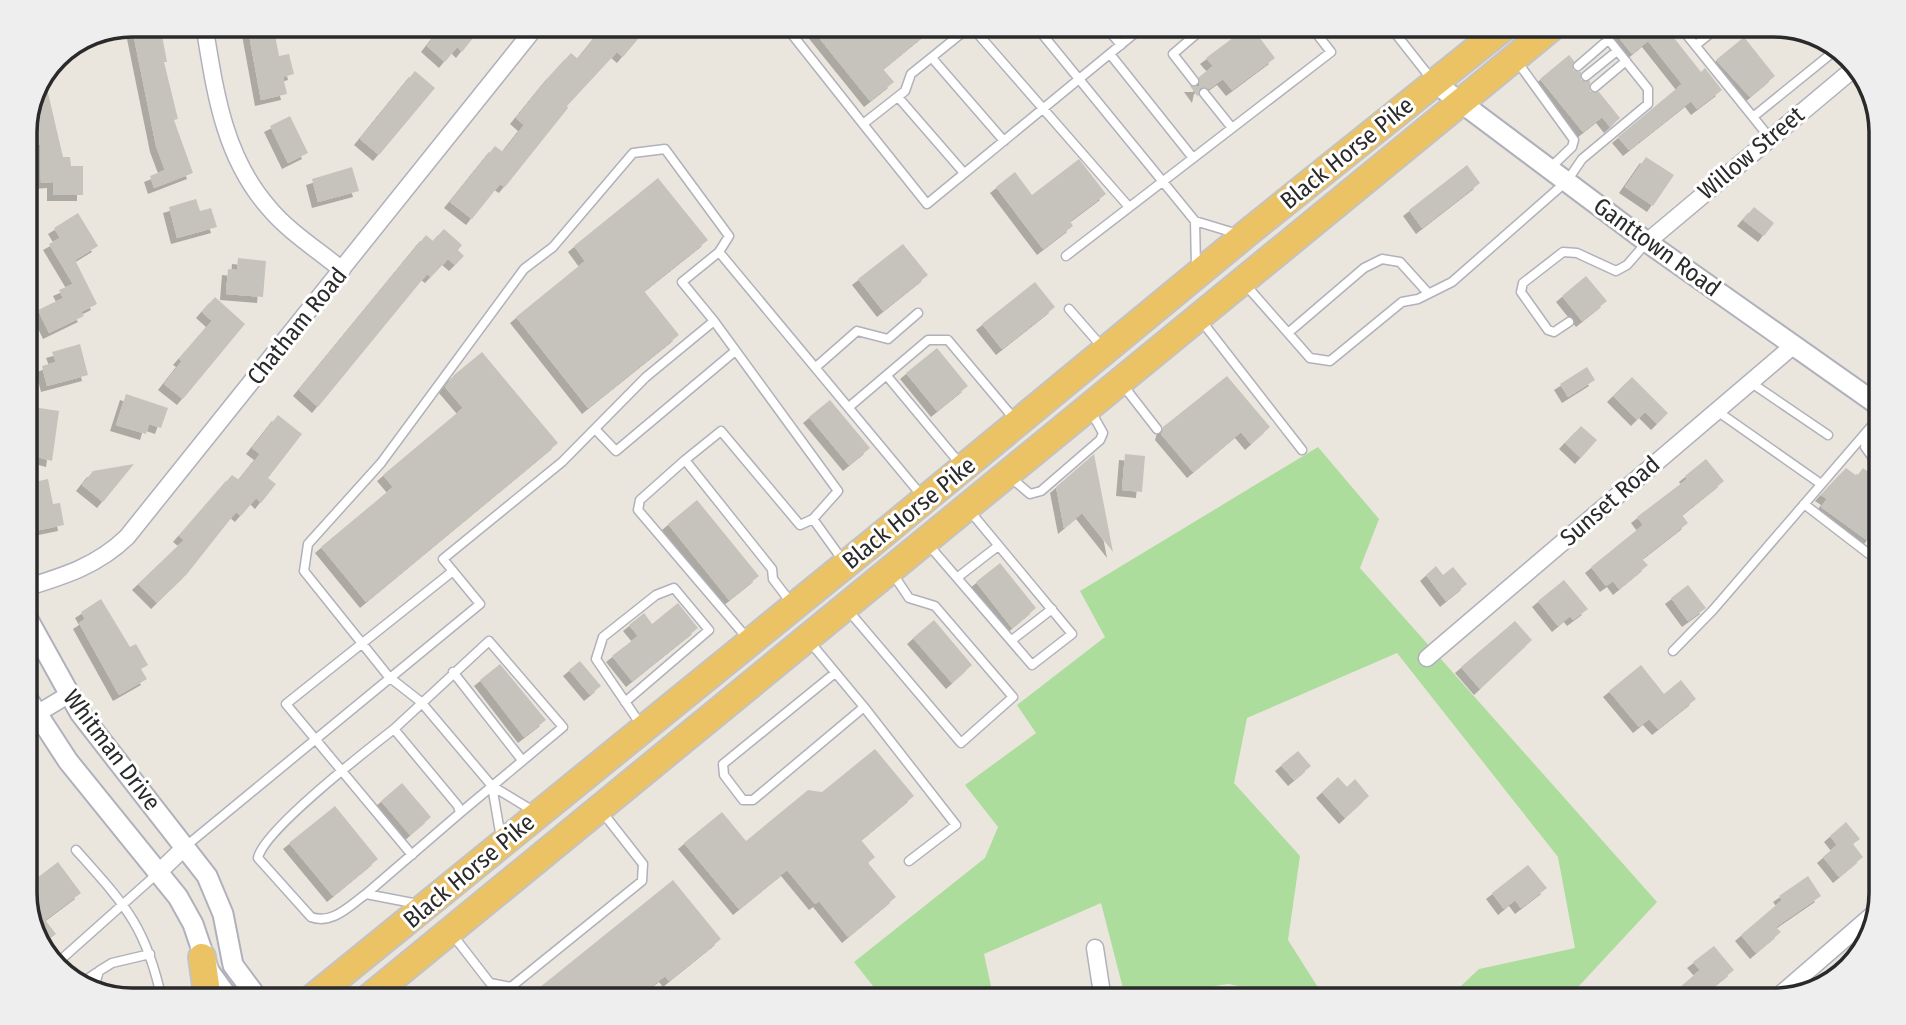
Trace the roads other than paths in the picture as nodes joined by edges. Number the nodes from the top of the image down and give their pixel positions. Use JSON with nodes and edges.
{"nodes":[{"id":1,"x":206,"y":37,"type":"edge"},
{"id":2,"x":528,"y":37,"type":"edge"},
{"id":3,"x":794,"y":37,"type":"edge"},
{"id":4,"x":957,"y":37,"type":"edge"},
{"id":5,"x":982,"y":37,"type":"edge"},
{"id":6,"x":1044,"y":37,"type":"edge"},
{"id":7,"x":1114,"y":37,"type":"edge"},
{"id":8,"x":1131,"y":37,"type":"edge"},
{"id":9,"x":1192,"y":37,"type":"edge"},
{"id":10,"x":1320,"y":37,"type":"edge"},
{"id":11,"x":1398,"y":37,"type":"edge"},
{"id":12,"x":1491,"y":37,"type":"edge"},
{"id":13,"x":1540,"y":37,"type":"edge"},
{"id":14,"x":1606,"y":37,"type":"edge"},
{"id":15,"x":1689,"y":37,"type":"edge"},
{"id":16,"x":1706,"y":37,"type":"edge"},
{"id":17,"x":1608,"y":40,"type":"junction"},
{"id":18,"x":1121,"y":45,"type":"junction"},
{"id":19,"x":1696,"y":45,"type":"junction"},
{"id":20,"x":1617,"y":51,"type":"junction"},
{"id":21,"x":1110,"y":54,"type":"junction"},
{"id":22,"x":1830,"y":55,"type":"edge"},
{"id":23,"x":932,"y":58,"type":"junction"},
{"id":24,"x":1514,"y":58,"type":"junction"},
{"id":25,"x":1626,"y":61,"type":"junction"},
{"id":26,"x":1578,"y":66,"type":"dead end"},
{"id":27,"x":1849,"y":73,"type":"edge"},
{"id":28,"x":1586,"y":76,"type":"dead end"},
{"id":29,"x":1079,"y":80,"type":"junction"},
{"id":30,"x":1194,"y":81,"type":"dead end"},
{"id":31,"x":1435,"y":83,"type":"junction"},
{"id":32,"x":1595,"y":87,"type":"dead end"},
{"id":33,"x":1204,"y":93,"type":"dead end"},
{"id":34,"x":898,"y":97,"type":"junction"},
{"id":35,"x":1461,"y":101,"type":"junction"},
{"id":36,"x":1043,"y":109,"type":"junction"},
{"id":37,"x":1754,"y":117,"type":"junction"},
{"id":38,"x":863,"y":124,"type":"junction"},
{"id":39,"x":1232,"y":128,"type":"junction"},
{"id":40,"x":1769,"y":137,"type":"junction"},
{"id":41,"x":1004,"y":141,"type":"junction"},
{"id":42,"x":1193,"y":158,"type":"junction"},
{"id":43,"x":1550,"y":168,"type":"junction"},
{"id":44,"x":964,"y":173,"type":"junction"},
{"id":45,"x":1163,"y":181,"type":"junction"},
{"id":46,"x":1567,"y":181,"type":"junction"},
{"id":47,"x":1129,"y":207,"type":"junction"},
{"id":48,"x":1195,"y":221,"type":"junction"},
{"id":49,"x":1244,"y":236,"type":"junction"},
{"id":50,"x":1647,"y":242,"type":"junction"},
{"id":51,"x":719,"y":253,"type":"junction"},
{"id":52,"x":1066,"y":256,"type":"dead end"},
{"id":53,"x":342,"y":270,"type":"junction"},
{"id":54,"x":1196,"y":275,"type":"junction"},
{"id":55,"x":1241,"y":281,"type":"junction"},
{"id":56,"x":1428,"y":293,"type":"junction"},
{"id":57,"x":1069,"y":309,"type":"dead end"},
{"id":58,"x":918,"y":313,"type":"dead end"},
{"id":59,"x":1198,"y":317,"type":"junction"},
{"id":60,"x":714,"y":321,"type":"junction"},
{"id":61,"x":1569,"y":322,"type":"dead end"},
{"id":62,"x":1288,"y":333,"type":"junction"},
{"id":63,"x":1794,"y":345,"type":"junction"},
{"id":64,"x":1105,"y":350,"type":"junction"},
{"id":65,"x":734,"y":352,"type":"junction"},
{"id":66,"x":816,"y":367,"type":"junction"},
{"id":67,"x":887,"y":376,"type":"junction"},
{"id":68,"x":1120,"y":381,"type":"junction"},
{"id":69,"x":1750,"y":382,"type":"junction"},
{"id":70,"x":1869,"y":398,"type":"edge"},
{"id":71,"x":849,"y":407,"type":"junction"},
{"id":72,"x":1716,"y":410,"type":"junction"},
{"id":73,"x":1018,"y":423,"type":"junction"},
{"id":74,"x":595,"y":429,"type":"junction"},
{"id":75,"x":1157,"y":429,"type":"dead end"},
{"id":76,"x":1869,"y":430,"type":"edge"},
{"id":77,"x":1867,"y":432,"type":"junction"},
{"id":78,"x":1828,"y":435,"type":"dead end"},
{"id":79,"x":1301,"y":450,"type":"dead end"},
{"id":80,"x":1869,"y":453,"type":"edge"},
{"id":81,"x":685,"y":460,"type":"junction"},
{"id":82,"x":963,"y":468,"type":"junction"},
{"id":83,"x":1821,"y":484,"type":"junction"},
{"id":84,"x":925,"y":499,"type":"junction"},
{"id":85,"x":1804,"y":504,"type":"junction"},
{"id":86,"x":966,"y":507,"type":"junction"},
{"id":87,"x":813,"y":519,"type":"junction"},
{"id":88,"x":925,"y":541,"type":"junction"},
{"id":89,"x":998,"y":545,"type":"junction"},
{"id":90,"x":1869,"y":554,"type":"edge"},
{"id":91,"x":846,"y":565,"type":"junction"},
{"id":92,"x":890,"y":570,"type":"junction"},
{"id":93,"x":453,"y":571,"type":"junction"},
{"id":94,"x":958,"y":577,"type":"junction"},
{"id":95,"x":37,"y":584,"type":"edge"},
{"id":96,"x":794,"y":607,"type":"junction"},
{"id":97,"x":845,"y":607,"type":"junction"},
{"id":98,"x":1052,"y":609,"type":"junction"},
{"id":99,"x":37,"y":637,"type":"edge"},
{"id":100,"x":806,"y":638,"type":"junction"},
{"id":101,"x":1012,"y":640,"type":"junction"},
{"id":102,"x":362,"y":643,"type":"junction"},
{"id":103,"x":750,"y":643,"type":"junction"},
{"id":104,"x":1673,"y":651,"type":"dead end"},
{"id":105,"x":1427,"y":658,"type":"dead end"},
{"id":106,"x":453,"y":672,"type":"junction"},
{"id":107,"x":835,"y":673,"type":"junction"},
{"id":108,"x":389,"y":677,"type":"junction"},
{"id":109,"x":68,"y":695,"type":"junction"},
{"id":110,"x":421,"y":702,"type":"junction"},
{"id":111,"x":625,"y":702,"type":"junction"},
{"id":112,"x":864,"y":707,"type":"junction"},
{"id":113,"x":37,"y":714,"type":"edge"},
{"id":114,"x":37,"y":726,"type":"edge"},
{"id":115,"x":643,"y":728,"type":"junction"},
{"id":116,"x":394,"y":729,"type":"junction"},
{"id":117,"x":695,"y":730,"type":"junction"},
{"id":118,"x":314,"y":740,"type":"junction"},
{"id":119,"x":522,"y":760,"type":"junction"},
{"id":120,"x":344,"y":770,"type":"junction"},
{"id":121,"x":492,"y":786,"type":"junction"},
{"id":122,"x":599,"y":808,"type":"junction"},
{"id":123,"x":460,"y":813,"type":"junction"},
{"id":124,"x":538,"y":814,"type":"junction"},
{"id":125,"x":501,"y":843,"type":"junction"},
{"id":126,"x":186,"y":846,"type":"junction"},
{"id":127,"x":76,"y":850,"type":"dead end"},
{"id":128,"x":412,"y":855,"type":"junction"},
{"id":129,"x":909,"y":862,"type":"dead end"},
{"id":130,"x":159,"y":872,"type":"junction"},
{"id":131,"x":366,"y":894,"type":"junction"},
{"id":132,"x":124,"y":904,"type":"junction"},
{"id":133,"x":428,"y":906,"type":"junction"},
{"id":134,"x":1864,"y":922,"type":"edge"},
{"id":135,"x":450,"y":932,"type":"junction"},
{"id":136,"x":1096,"y":948,"type":"dead end"},
{"id":137,"x":150,"y":954,"type":"junction"},
{"id":138,"x":202,"y":957,"type":"junction"},
{"id":139,"x":62,"y":958,"type":"edge"},
{"id":140,"x":99,"y":971,"type":"junction"},
{"id":141,"x":89,"y":978,"type":"edge"},
{"id":142,"x":96,"y":981,"type":"edge"},
{"id":143,"x":1790,"y":987,"type":"edge"},
{"id":144,"x":159,"y":988,"type":"edge"},
{"id":145,"x":206,"y":988,"type":"edge"},
{"id":146,"x":222,"y":988,"type":"edge"},
{"id":147,"x":250,"y":988,"type":"edge"},
{"id":148,"x":325,"y":988,"type":"edge"},
{"id":149,"x":381,"y":988,"type":"edge"},
{"id":150,"x":1101,"y":988,"type":"edge"}],
"edges":[{"from":1,"to":53,"type":"street"},
{"from":2,"to":53,"type":"street","name":"Chatham Road"},
{"from":3,"to":38,"type":"lane"},
{"from":4,"to":23,"type":"lane"},
{"from":5,"to":36,"type":"lane"},
{"from":6,"to":29,"type":"lane"},
{"from":7,"to":18,"type":"lane"},
{"from":8,"to":18,"type":"lane"},
{"from":9,"to":30,"type":"lane"},
{"from":10,"to":39,"type":"lane"},
{"from":11,"to":31,"type":"lane"},
{"from":12,"to":31,"type":"highway","name":"Black Horse Pike"},
{"from":13,"to":24,"type":"highway","name":"Black Horse Pike"},
{"from":14,"to":17,"type":"lane"},
{"from":15,"to":19,"type":"lane"},
{"from":16,"to":19,"type":"lane"},
{"from":17,"to":20,"type":"lane"},
{"from":17,"to":26,"type":"lane"},
{"from":18,"to":21,"type":"lane"},
{"from":19,"to":37,"type":"lane"},
{"from":20,"to":25,"type":"lane"},
{"from":20,"to":28,"type":"lane"},
{"from":21,"to":29,"type":"lane"},
{"from":21,"to":42,"type":"lane"},
{"from":22,"to":37,"type":"lane"},
{"from":23,"to":34,"type":"lane"},
{"from":23,"to":41,"type":"lane"},
{"from":24,"to":35,"type":"highway","name":"Black Horse Pike"},
{"from":24,"to":43,"type":"lane"},
{"from":25,"to":32,"type":"lane"},
{"from":25,"to":46,"type":"lane"},
{"from":27,"to":40,"type":"street","name":"Willow Street"},
{"from":29,"to":36,"type":"lane"},
{"from":29,"to":45,"type":"lane"},
{"from":31,"to":35,"type":"street","name":"Ganttown Road"},
{"from":31,"to":49,"type":"highway","name":"Black Horse Pike"},
{"from":33,"to":39,"type":"lane"},
{"from":34,"to":38,"type":"lane"},
{"from":34,"to":44,"type":"lane"},
{"from":35,"to":43,"type":"street","name":"Ganttown Road"},
{"from":35,"to":55,"type":"highway","name":"Black Horse Pike"},
{"from":36,"to":41,"type":"lane"},
{"from":36,"to":47,"type":"lane"},
{"from":37,"to":40,"type":"lane"},
{"from":38,"to":44,"type":"lane"},
{"from":39,"to":42,"type":"lane"},
{"from":40,"to":50,"type":"street","name":"Willow Street"},
{"from":41,"to":44,"type":"lane"},
{"from":42,"to":45,"type":"lane"},
{"from":43,"to":46,"type":"street","name":"Ganttown Road"},
{"from":45,"to":47,"type":"lane"},
{"from":45,"to":48,"type":"lane"},
{"from":46,"to":50,"type":"street","name":"Ganttown Road"},
{"from":46,"to":56,"type":"lane"},
{"from":47,"to":52,"type":"lane"},
{"from":48,"to":49,"type":"lane"},
{"from":48,"to":54,"type":"lane"},
{"from":49,"to":54,"type":"highway","name":"Black Horse Pike"},
{"from":50,"to":61,"type":"lane"},
{"from":50,"to":63,"type":"street","name":"Ganttown Road"},
{"from":51,"to":60,"type":"lane"},
{"from":51,"to":66,"type":"lane"},
{"from":51,"to":102,"type":"lane"},
{"from":53,"to":95,"type":"street","name":"Chatham Road"},
{"from":54,"to":64,"type":"highway","name":"Black Horse Pike"},
{"from":55,"to":59,"type":"highway","name":"Black Horse Pike"},
{"from":55,"to":62,"type":"lane"},
{"from":56,"to":62,"type":"lane"},
{"from":56,"to":62,"type":"lane"},
{"from":57,"to":64,"type":"lane"},
{"from":58,"to":66,"type":"lane"},
{"from":59,"to":68,"type":"highway","name":"Black Horse Pike"},
{"from":59,"to":79,"type":"lane"},
{"from":60,"to":65,"type":"lane"},
{"from":60,"to":74,"type":"lane"},
{"from":63,"to":69,"type":"street","name":"Sunset Road"},
{"from":63,"to":70,"type":"street","name":"Ganttown Road"},
{"from":64,"to":73,"type":"highway","name":"Black Horse Pike"},
{"from":65,"to":74,"type":"lane"},
{"from":65,"to":87,"type":"lane"},
{"from":66,"to":71,"type":"lane"},
{"from":67,"to":71,"type":"lane"},
{"from":67,"to":73,"type":"lane"},
{"from":67,"to":82,"type":"lane"},
{"from":68,"to":75,"type":"lane"},
{"from":68,"to":86,"type":"highway","name":"Black Horse Pike"},
{"from":69,"to":72,"type":"street","name":"Sunset Road"},
{"from":69,"to":78,"type":"lane"},
{"from":71,"to":84,"type":"lane"},
{"from":72,"to":83,"type":"lane"},
{"from":72,"to":105,"type":"street","name":"Sunset Road"},
{"from":73,"to":82,"type":"highway","name":"Black Horse Pike"},
{"from":74,"to":93,"type":"lane"},
{"from":76,"to":77,"type":"lane"},
{"from":77,"to":80,"type":"lane"},
{"from":77,"to":83,"type":"lane"},
{"from":81,"to":87,"type":"lane"},
{"from":81,"to":96,"type":"lane"},
{"from":81,"to":103,"type":"lane"},
{"from":82,"to":84,"type":"highway","name":"Black Horse Pike"},
{"from":83,"to":85,"type":"lane"},
{"from":84,"to":91,"type":"highway","name":"Black Horse Pike"},
{"from":85,"to":90,"type":"lane"},
{"from":85,"to":104,"type":"lane"},
{"from":86,"to":88,"type":"highway","name":"Black Horse Pike"},
{"from":86,"to":89,"type":"lane"},
{"from":87,"to":91,"type":"lane"},
{"from":88,"to":92,"type":"highway","name":"Black Horse Pike"},
{"from":88,"to":94,"type":"lane"},
{"from":89,"to":94,"type":"lane"},
{"from":89,"to":98,"type":"lane"},
{"from":91,"to":96,"type":"highway","name":"Black Horse Pike"},
{"from":91,"to":117,"type":"highway"},
{"from":92,"to":97,"type":"highway","name":"Black Horse Pike"},
{"from":92,"to":97,"type":"lane"},
{"from":93,"to":102,"type":"lane"},
{"from":93,"to":108,"type":"lane"},
{"from":94,"to":101,"type":"lane"},
{"from":96,"to":103,"type":"highway","name":"Black Horse Pike"},
{"from":97,"to":100,"type":"highway","name":"Black Horse Pike"},
{"from":98,"to":101,"type":"lane"},
{"from":98,"to":101,"type":"lane"},
{"from":99,"to":109,"type":"street","name":"Whitman Drive"},
{"from":100,"to":107,"type":"lane"},
{"from":100,"to":117,"type":"highway","name":"Black Horse Pike"},
{"from":102,"to":108,"type":"lane"},
{"from":102,"to":118,"type":"lane"},
{"from":103,"to":115,"type":"highway","name":"Black Horse Pike"},
{"from":106,"to":110,"type":"lane"},
{"from":106,"to":119,"type":"lane"},
{"from":106,"to":119,"type":"lane"},
{"from":107,"to":112,"type":"lane"},
{"from":107,"to":112,"type":"lane"},
{"from":108,"to":110,"type":"lane"},
{"from":108,"to":118,"type":"lane"},
{"from":109,"to":113,"type":"street"},
{"from":109,"to":126,"type":"street","name":"Whitman Drive"},
{"from":110,"to":116,"type":"lane"},
{"from":110,"to":121,"type":"lane"},
{"from":111,"to":111,"type":"lane"},
{"from":111,"to":115,"type":"lane"},
{"from":112,"to":129,"type":"lane"},
{"from":114,"to":130,"type":"street","name":"Whitman Drive"},
{"from":115,"to":124,"type":"highway","name":"Black Horse Pike"},
{"from":116,"to":120,"type":"lane"},
{"from":116,"to":123,"type":"lane"},
{"from":117,"to":122,"type":"highway","name":"Black Horse Pike"},
{"from":118,"to":120,"type":"lane"},
{"from":118,"to":126,"type":"lane"},
{"from":119,"to":121,"type":"lane"},
{"from":120,"to":128,"type":"lane"},
{"from":120,"to":131,"type":"lane"},
{"from":121,"to":123,"type":"lane"},
{"from":121,"to":124,"type":"lane"},
{"from":121,"to":125,"type":"lane"},
{"from":122,"to":135,"type":"highway","name":"Black Horse Pike"},
{"from":122,"to":135,"type":"lane"},
{"from":123,"to":128,"type":"lane"},
{"from":124,"to":125,"type":"highway","name":"Black Horse Pike"},
{"from":125,"to":133,"type":"highway","name":"Black Horse Pike"},
{"from":126,"to":130,"type":"street"},
{"from":126,"to":147,"type":"street","name":"Whitman Drive"},
{"from":127,"to":132,"type":"lane"},
{"from":128,"to":131,"type":"lane"},
{"from":130,"to":132,"type":"lane"},
{"from":130,"to":138,"type":"street","name":"Whitman Drive"},
{"from":131,"to":133,"type":"lane"},
{"from":132,"to":137,"type":"lane"},
{"from":132,"to":139,"type":"lane"},
{"from":133,"to":148,"type":"highway","name":"Black Horse Pike"},
{"from":134,"to":143,"type":"street"},
{"from":135,"to":149,"type":"highway","name":"Black Horse Pike"},
{"from":136,"to":150,"type":"street"},
{"from":137,"to":140,"type":"lane"},
{"from":137,"to":144,"type":"lane"},
{"from":138,"to":145,"type":"highway"},
{"from":138,"to":146,"type":"street","name":"Whitman Drive"},
{"from":140,"to":141,"type":"lane"},
{"from":140,"to":142,"type":"lane"}]}
